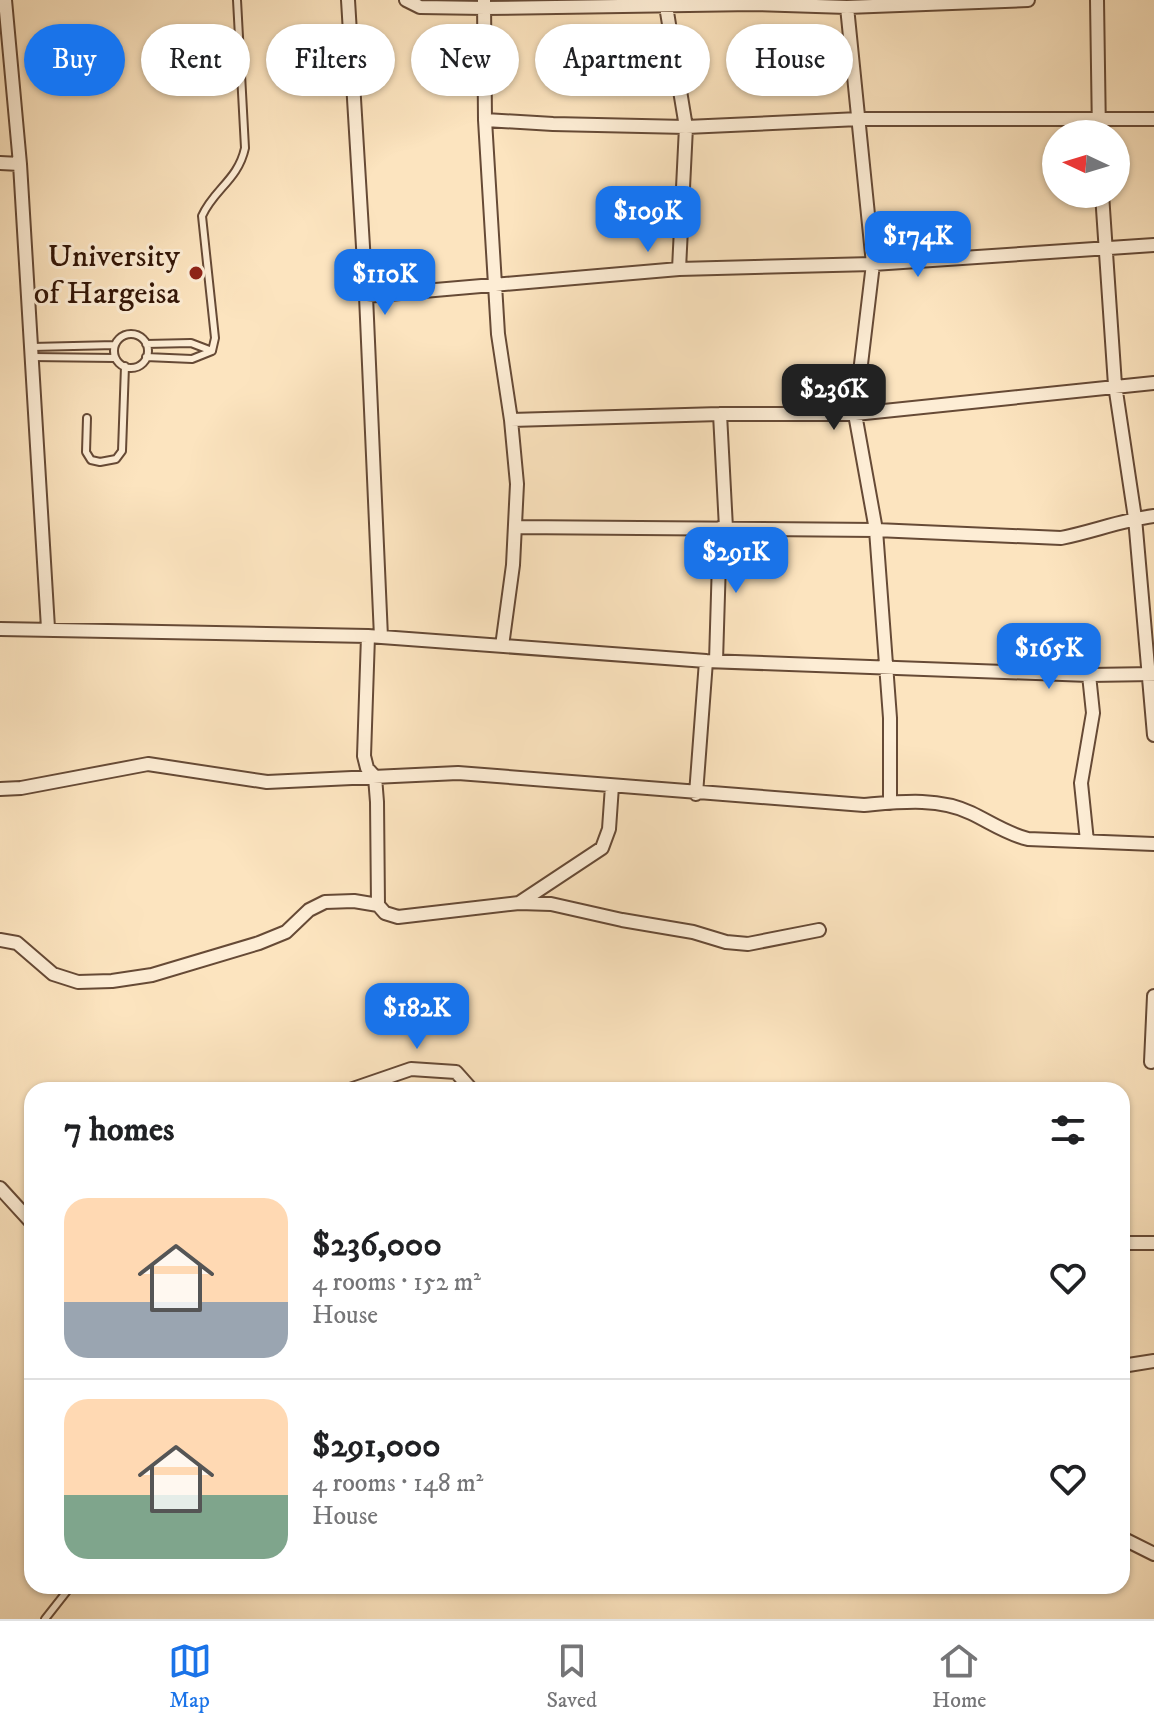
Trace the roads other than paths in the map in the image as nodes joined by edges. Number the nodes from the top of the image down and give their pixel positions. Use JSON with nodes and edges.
{"nodes":[{"id":1,"x":5,"y":0,"type":"edge"},
{"id":2,"x":237,"y":0,"type":"edge"},
{"id":3,"x":348,"y":0,"type":"edge"},
{"id":4,"x":406,"y":0,"type":"edge"},
{"id":5,"x":1028,"y":0,"type":"edge"},
{"id":6,"x":1097,"y":0,"type":"edge"},
{"id":7,"x":754,"y":2,"type":"edge"},
{"id":8,"x":809,"y":2,"type":"edge"},
{"id":9,"x":665,"y":3,"type":"edge"},
{"id":10,"x":484,"y":4,"type":"edge"},
{"id":11,"x":847,"y":7,"type":"junction"},
{"id":12,"x":859,"y":119,"type":"junction"},
{"id":13,"x":1154,"y":119,"type":"edge"},
{"id":14,"x":485,"y":120,"type":"junction"},
{"id":15,"x":1098,"y":120,"type":"junction"},
{"id":16,"x":686,"y":127,"type":"junction"},
{"id":17,"x":0,"y":163,"type":"edge"},
{"id":18,"x":20,"y":164,"type":"junction"},
{"id":19,"x":1103,"y":208,"type":"edge"},
{"id":20,"x":1154,"y":245,"type":"edge"},
{"id":21,"x":1105,"y":249,"type":"junction"},
{"id":22,"x":873,"y":264,"type":"junction"},
{"id":23,"x":679,"y":269,"type":"junction"},
{"id":24,"x":496,"y":284,"type":"junction"},
{"id":25,"x":366,"y":296,"type":"junction"},
{"id":26,"x":146,"y":344,"type":"junction"},
{"id":27,"x":115,"y":345,"type":"junction"},
{"id":28,"x":212,"y":351,"type":"junction"},
{"id":29,"x":32,"y":352,"type":"junction"},
{"id":30,"x":146,"y":357,"type":"junction"},
{"id":31,"x":115,"y":358,"type":"junction"},
{"id":32,"x":125,"y":366,"type":"junction"},
{"id":33,"x":1154,"y":383,"type":"edge"},
{"id":34,"x":1115,"y":385,"type":"junction"},
{"id":35,"x":720,"y":414,"type":"junction"},
{"id":36,"x":855,"y":414,"type":"junction"},
{"id":37,"x":87,"y":418,"type":"dead end"},
{"id":38,"x":511,"y":420,"type":"junction"},
{"id":39,"x":1154,"y":516,"type":"edge"},
{"id":40,"x":1135,"y":518,"type":"junction"},
{"id":41,"x":515,"y":527,"type":"junction"},
{"id":42,"x":723,"y":528,"type":"junction"},
{"id":43,"x":876,"y":530,"type":"junction"},
{"id":44,"x":48,"y":628,"type":"junction"},
{"id":45,"x":0,"y":629,"type":"edge"},
{"id":46,"x":374,"y":636,"type":"junction"},
{"id":47,"x":502,"y":646,"type":"junction"},
{"id":48,"x":711,"y":661,"type":"junction"},
{"id":49,"x":888,"y":668,"type":"junction"},
{"id":50,"x":1152,"y":674,"type":"edge"},
{"id":51,"x":1089,"y":675,"type":"junction"},
{"id":52,"x":1154,"y":735,"type":"edge"},
{"id":53,"x":375,"y":777,"type":"junction"},
{"id":54,"x":612,"y":786,"type":"junction"},
{"id":55,"x":0,"y":789,"type":"edge"},
{"id":56,"x":696,"y":794,"type":"junction"},
{"id":57,"x":890,"y":803,"type":"junction"},
{"id":58,"x":1087,"y":841,"type":"junction"},
{"id":59,"x":1154,"y":844,"type":"edge"},
{"id":60,"x":519,"y":903,"type":"junction"},
{"id":61,"x":378,"y":905,"type":"junction"},
{"id":62,"x":819,"y":930,"type":"dead end"},
{"id":63,"x":0,"y":940,"type":"edge"},
{"id":64,"x":1154,"y":996,"type":"edge"},
{"id":65,"x":1151,"y":1062,"type":"dead end"},
{"id":66,"x":373,"y":1082,"type":"edge"},
{"id":67,"x":465,"y":1082,"type":"edge"},
{"id":68,"x":0,"y":1188,"type":"edge"},
{"id":69,"x":24,"y":1214,"type":"edge"},
{"id":70,"x":1130,"y":1243,"type":"edge"},
{"id":71,"x":1154,"y":1243,"type":"edge"},
{"id":72,"x":1154,"y":1361,"type":"edge"},
{"id":73,"x":1130,"y":1365,"type":"edge"},
{"id":74,"x":1130,"y":1542,"type":"edge"},
{"id":75,"x":1154,"y":1554,"type":"edge"},
{"id":76,"x":65,"y":1594,"type":"edge"},
{"id":77,"x":45,"y":1619,"type":"edge"}],
"edges":[{"from":1,"to":18,"type":"street"},
{"from":2,"to":28,"type":"lane"},
{"from":3,"to":25,"type":"street"},
{"from":4,"to":10,"type":"street"},
{"from":5,"to":11,"type":"street"},
{"from":6,"to":15,"type":"street"},
{"from":7,"to":8,"type":"street"},
{"from":7,"to":9,"type":"street"},
{"from":8,"to":11,"type":"street"},
{"from":9,"to":10,"type":"street"},
{"from":9,"to":16,"type":"street"},
{"from":10,"to":14,"type":"street"},
{"from":11,"to":12,"type":"street"},
{"from":12,"to":15,"type":"street"},
{"from":12,"to":16,"type":"street"},
{"from":12,"to":22,"type":"street"},
{"from":13,"to":15,"type":"street"},
{"from":14,"to":16,"type":"street"},
{"from":14,"to":24,"type":"street"},
{"from":16,"to":23,"type":"street"},
{"from":17,"to":18,"type":"street"},
{"from":18,"to":29,"type":"street"},
{"from":19,"to":21,"type":"street"},
{"from":20,"to":21,"type":"street"},
{"from":21,"to":22,"type":"street"},
{"from":21,"to":34,"type":"street"},
{"from":22,"to":23,"type":"street"},
{"from":22,"to":36,"type":"street"},
{"from":23,"to":24,"type":"street"},
{"from":24,"to":25,"type":"street"},
{"from":24,"to":38,"type":"street"},
{"from":25,"to":46,"type":"street"},
{"from":26,"to":27,"type":"lane"},
{"from":26,"to":28,"type":"lane"},
{"from":26,"to":30,"type":"lane"},
{"from":27,"to":29,"type":"lane"},
{"from":27,"to":31,"type":"lane"},
{"from":28,"to":30,"type":"lane"},
{"from":29,"to":31,"type":"lane"},
{"from":29,"to":44,"type":"street"},
{"from":30,"to":32,"type":"lane"},
{"from":31,"to":32,"type":"lane"},
{"from":32,"to":37,"type":"lane"},
{"from":33,"to":34,"type":"street"},
{"from":34,"to":36,"type":"street"},
{"from":34,"to":40,"type":"street"},
{"from":35,"to":36,"type":"street"},
{"from":35,"to":38,"type":"street"},
{"from":35,"to":42,"type":"street"},
{"from":36,"to":43,"type":"street"},
{"from":38,"to":41,"type":"street"},
{"from":39,"to":40,"type":"street"},
{"from":40,"to":43,"type":"street"},
{"from":40,"to":50,"type":"street"},
{"from":41,"to":42,"type":"street"},
{"from":41,"to":47,"type":"street"},
{"from":42,"to":43,"type":"street"},
{"from":42,"to":48,"type":"street"},
{"from":43,"to":49,"type":"street"},
{"from":44,"to":45,"type":"street"},
{"from":44,"to":46,"type":"street"},
{"from":46,"to":47,"type":"street"},
{"from":46,"to":53,"type":"street"},
{"from":47,"to":48,"type":"street"},
{"from":48,"to":49,"type":"street"},
{"from":48,"to":56,"type":"street"},
{"from":49,"to":51,"type":"street"},
{"from":49,"to":57,"type":"street"},
{"from":50,"to":51,"type":"street"},
{"from":50,"to":52,"type":"street"},
{"from":51,"to":58,"type":"street"},
{"from":53,"to":54,"type":"street"},
{"from":53,"to":55,"type":"street"},
{"from":53,"to":61,"type":"street"},
{"from":54,"to":56,"type":"street"},
{"from":54,"to":60,"type":"street"},
{"from":56,"to":57,"type":"street"},
{"from":57,"to":58,"type":"street"},
{"from":58,"to":59,"type":"street"},
{"from":60,"to":61,"type":"street"},
{"from":60,"to":62,"type":"street"},
{"from":61,"to":63,"type":"street"},
{"from":64,"to":65,"type":"street"},
{"from":66,"to":67,"type":"street"},
{"from":68,"to":69,"type":"street"},
{"from":70,"to":71,"type":"street"},
{"from":72,"to":73,"type":"street"},
{"from":74,"to":75,"type":"street"},
{"from":76,"to":77,"type":"lane"}]}
